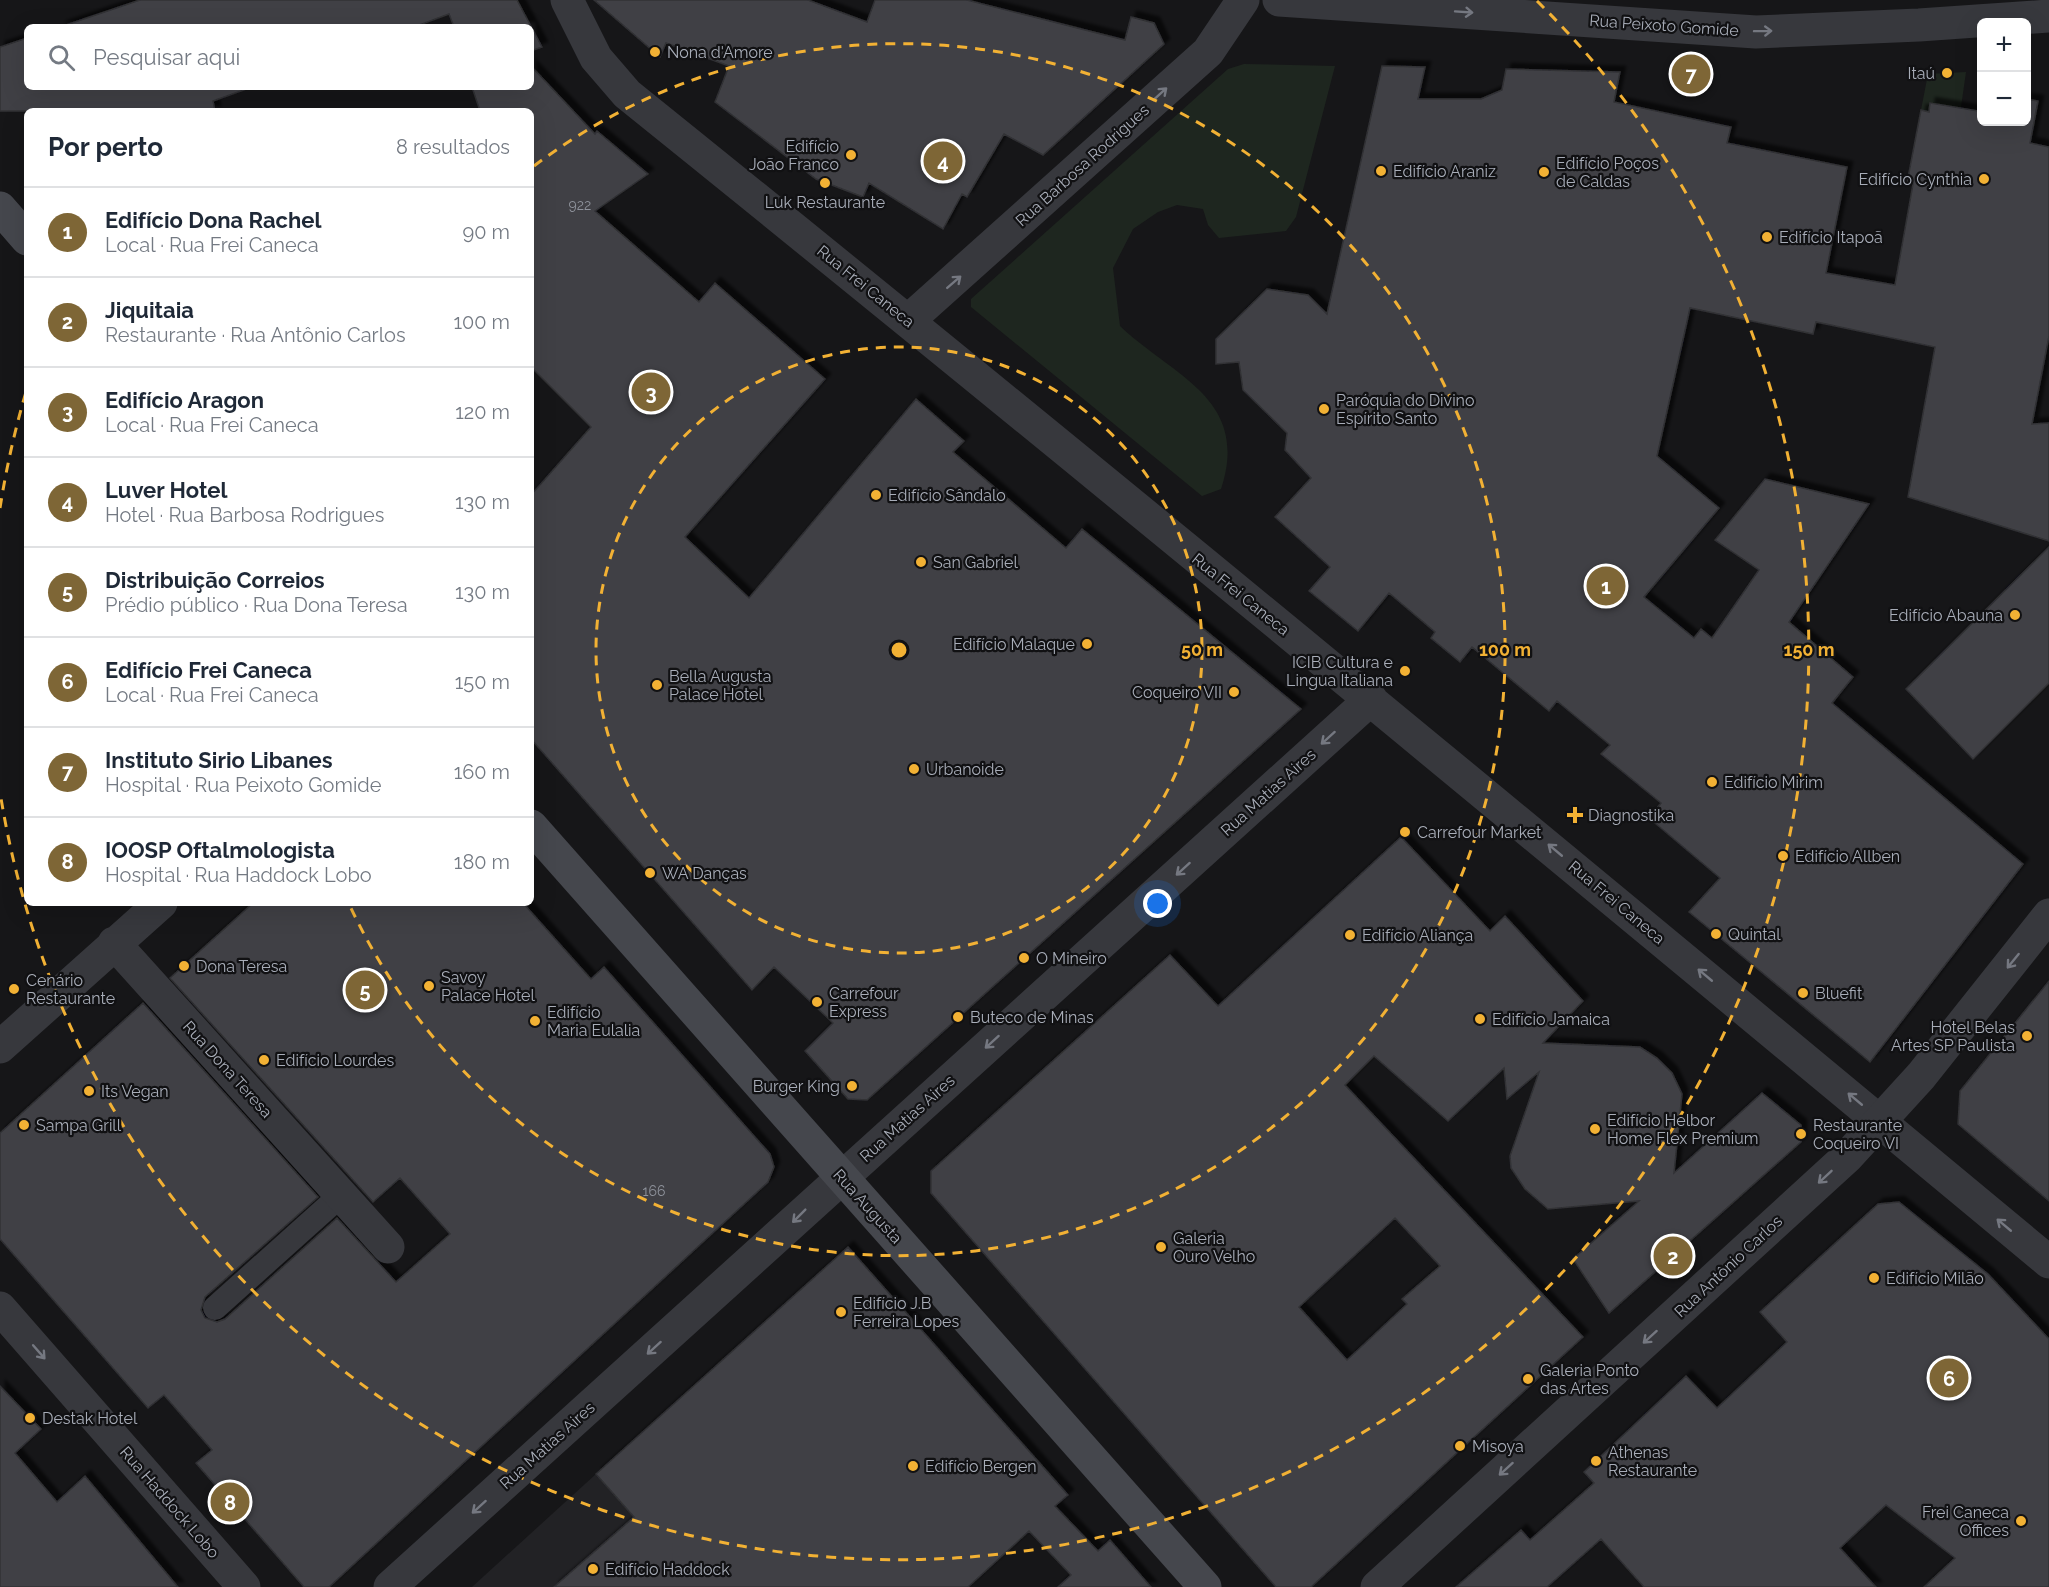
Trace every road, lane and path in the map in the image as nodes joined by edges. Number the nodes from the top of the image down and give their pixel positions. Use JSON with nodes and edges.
{"nodes":[{"id":1,"x":567,"y":0,"type":"edge"},
{"id":2,"x":1244,"y":0,"type":"edge"},
{"id":3,"x":1280,"y":0,"type":"edge"},
{"id":4,"x":1967,"y":10,"type":"edge"},
{"id":5,"x":2049,"y":16,"type":"edge"},
{"id":6,"x":0,"y":208,"type":"edge"},
{"id":7,"x":24,"y":235,"type":"edge"},
{"id":8,"x":909,"y":320,"type":"junction"},
{"id":9,"x":1371,"y":699,"type":"junction"},
{"id":10,"x":534,"y":829,"type":"edge"},
{"id":11,"x":157,"y":906,"type":"edge"},
{"id":12,"x":2049,"y":915,"type":"edge"},
{"id":13,"x":114,"y":943,"type":"junction"},
{"id":14,"x":0,"y":1047,"type":"edge"},
{"id":15,"x":1881,"y":1121,"type":"junction"},
{"id":16,"x":842,"y":1177,"type":"junction"},
{"id":17,"x":341,"y":1195,"type":"junction"},
{"id":18,"x":388,"y":1247,"type":"dead end"},
{"id":19,"x":2049,"y":1262,"type":"edge"},
{"id":20,"x":0,"y":1308,"type":"edge"},
{"id":21,"x":215,"y":1308,"type":"dead end"},
{"id":22,"x":244,"y":1587,"type":"edge"},
{"id":23,"x":390,"y":1587,"type":"edge"},
{"id":24,"x":1205,"y":1587,"type":"edge"},
{"id":25,"x":1377,"y":1587,"type":"edge"}],
"edges":[{"from":1,"to":8,"type":"street","name":"Rua Frei Caneca"},
{"from":8,"to":2,"type":"street","name":"Rua Barbosa Rodrigues","one_way":true},
{"from":3,"to":4,"type":"street","name":"Rua Peixoto Gomide","one_way":true},
{"from":4,"to":5,"type":"street","name":"Rua Peixoto Gomide"},
{"from":6,"to":7,"type":"main road"},
{"from":8,"to":9,"type":"street","name":"Rua Frei Caneca"},
{"from":15,"to":9,"type":"street","name":"Rua Frei Caneca","one_way":true},
{"from":9,"to":16,"type":"street","name":"Rua Matias Aires","one_way":true},
{"from":10,"to":16,"type":"main road","name":"Rua Augusta"},
{"from":11,"to":13,"type":"street"},
{"from":12,"to":15,"type":"street","name":"Rua Antônio Carlos","one_way":true},
{"from":13,"to":14,"type":"street"},
{"from":13,"to":17,"type":"street","name":"Rua Dona Teresa"},
{"from":19,"to":15,"type":"street","name":"Rua Frei Caneca","one_way":true},
{"from":15,"to":25,"type":"street","name":"Rua Antônio Carlos","one_way":true},
{"from":16,"to":23,"type":"street","name":"Rua Matias Aires","one_way":true},
{"from":16,"to":24,"type":"main road","name":"Rua Augusta"},
{"from":17,"to":18,"type":"street","name":"Rua Dona Teresa"},
{"from":17,"to":21,"type":"lane"},
{"from":20,"to":22,"type":"street","name":"Rua Haddock Lobo","one_way":true}]}
